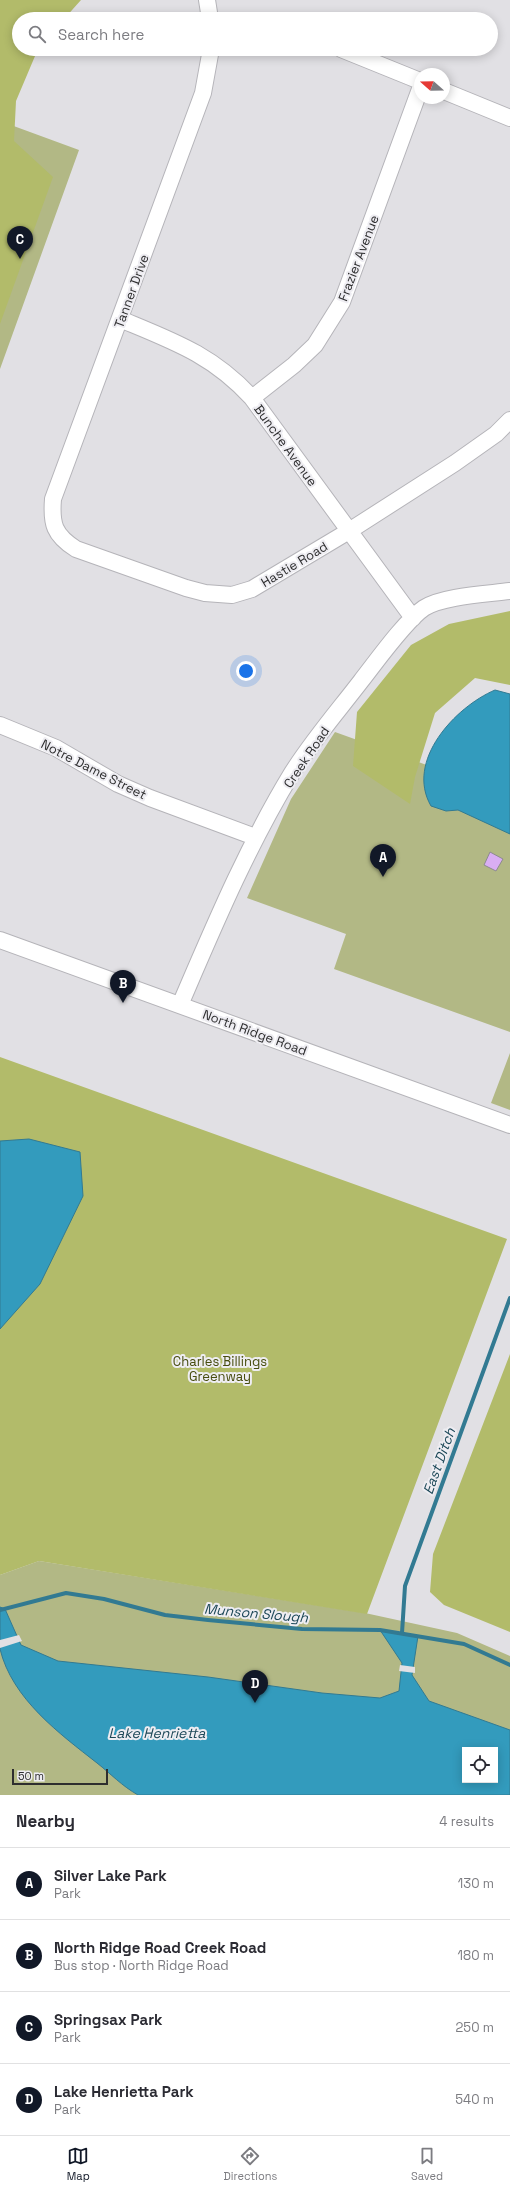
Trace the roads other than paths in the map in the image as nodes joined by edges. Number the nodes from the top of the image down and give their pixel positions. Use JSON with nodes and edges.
{"nodes":[{"id":1,"x":207,"y":0,"type":"edge"},
{"id":2,"x":209,"y":12,"type":"edge"},
{"id":3,"x":210,"y":56,"type":"edge"},
{"id":4,"x":358,"y":56,"type":"edge"},
{"id":5,"x":414,"y":79,"type":"edge"},
{"id":6,"x":450,"y":93,"type":"edge"},
{"id":7,"x":415,"y":104,"type":"edge"},
{"id":8,"x":510,"y":118,"type":"edge"},
{"id":9,"x":120,"y":319,"type":"junction"},
{"id":10,"x":252,"y":398,"type":"junction"},
{"id":11,"x":510,"y":420,"type":"edge"},
{"id":12,"x":349,"y":531,"type":"junction"},
{"id":13,"x":56,"y":532,"type":"joint"},
{"id":14,"x":510,"y":591,"type":"edge"},
{"id":15,"x":413,"y":618,"type":"junction"},
{"id":16,"x":0,"y":725,"type":"edge"},
{"id":17,"x":255,"y":837,"type":"junction"},
{"id":18,"x":0,"y":940,"type":"edge"},
{"id":19,"x":180,"y":1005,"type":"junction"},
{"id":20,"x":510,"y":1125,"type":"edge"}],
"edges":[{"from":1,"to":2,"type":"street"},
{"from":3,"to":9,"type":"street","name":"Tanner Drive"},
{"from":4,"to":5,"type":"street"},
{"from":6,"to":8,"type":"street"},
{"from":7,"to":10,"type":"street","name":"Frazier Avenue"},
{"from":9,"to":10,"type":"street","name":"Bunche Avenue"},
{"from":9,"to":13,"type":"street","name":"Tanner Drive"},
{"from":10,"to":12,"type":"street","name":"Bunche Avenue"},
{"from":11,"to":12,"type":"street","name":"Hastie Road"},
{"from":12,"to":13,"type":"street","name":"Hastie Road"},
{"from":12,"to":15,"type":"street","name":"Bunche Avenue"},
{"from":14,"to":15,"type":"street","name":"Creek Road"},
{"from":15,"to":17,"type":"street","name":"Creek Road"},
{"from":16,"to":17,"type":"street","name":"Notre Dame Street"},
{"from":17,"to":19,"type":"street","name":"Creek Road"},
{"from":18,"to":19,"type":"street","name":"North Ridge Road"},
{"from":19,"to":20,"type":"street","name":"North Ridge Road"}]}
